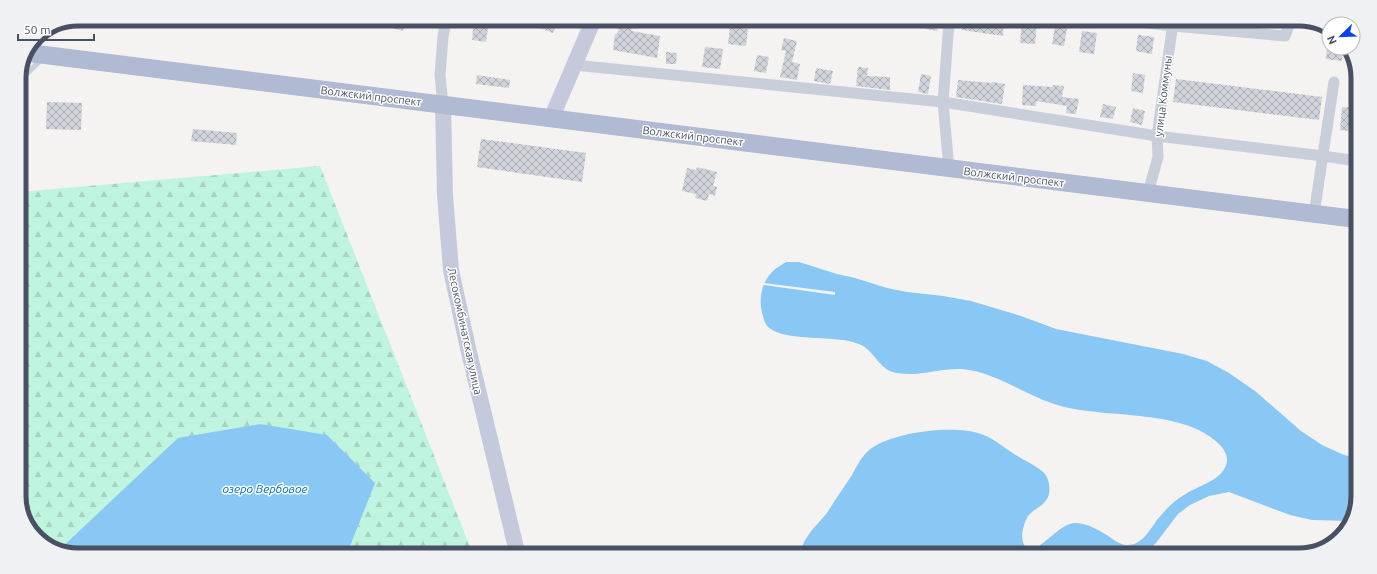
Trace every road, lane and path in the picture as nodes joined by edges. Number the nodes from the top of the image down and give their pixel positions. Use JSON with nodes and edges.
{"nodes":[{"id":1,"x":445,"y":26,"type":"edge"},
{"id":2,"x":591,"y":26,"type":"edge"},
{"id":3,"x":950,"y":26,"type":"edge"},
{"id":4,"x":1173,"y":26,"type":"edge"},
{"id":5,"x":1183,"y":26,"type":"edge"},
{"id":6,"x":1289,"y":26,"type":"edge"},
{"id":7,"x":37,"y":54,"type":"edge"},
{"id":8,"x":574,"y":65,"type":"junction"},
{"id":9,"x":27,"y":69,"type":"edge"},
{"id":10,"x":1334,"y":82,"type":"dead end"},
{"id":11,"x":943,"y":102,"type":"junction"},
{"id":12,"x":444,"y":105,"type":"junction"},
{"id":13,"x":551,"y":119,"type":"junction"},
{"id":14,"x":1157,"y":136,"type":"junction"},
{"id":15,"x":1323,"y":156,"type":"junction"},
{"id":16,"x":1351,"y":160,"type":"edge"},
{"id":17,"x":949,"y":169,"type":"junction"},
{"id":18,"x":1148,"y":193,"type":"junction"},
{"id":19,"x":1314,"y":214,"type":"junction"},
{"id":20,"x":1351,"y":218,"type":"edge"},
{"id":21,"x":516,"y":548,"type":"edge"}],
"edges":[{"from":1,"to":12,"type":"street"},
{"from":2,"to":8,"type":"street"},
{"from":3,"to":11,"type":"street"},
{"from":4,"to":14,"type":"street","name":"улица Коммуны"},
{"from":5,"to":6,"type":"street"},
{"from":7,"to":9,"type":"lane"},
{"from":7,"to":12,"type":"main road","name":"Волжский проспект"},
{"from":8,"to":11,"type":"street"},
{"from":8,"to":13,"type":"street"},
{"from":10,"to":15,"type":"street"},
{"from":11,"to":14,"type":"street"},
{"from":11,"to":17,"type":"street"},
{"from":12,"to":13,"type":"main road","name":"Волжский проспект"},
{"from":12,"to":21,"type":"street","name":"Лесокомбинатская улица"},
{"from":13,"to":17,"type":"main road","name":"Волжский проспект"},
{"from":14,"to":15,"type":"street"},
{"from":14,"to":18,"type":"street","name":"улица Коммуны"},
{"from":15,"to":16,"type":"street"},
{"from":15,"to":19,"type":"street"},
{"from":17,"to":18,"type":"main road","name":"Волжский проспект"},
{"from":18,"to":19,"type":"main road","name":"Волжский проспект"},
{"from":19,"to":20,"type":"main road","name":"Волжский проспект"}]}
